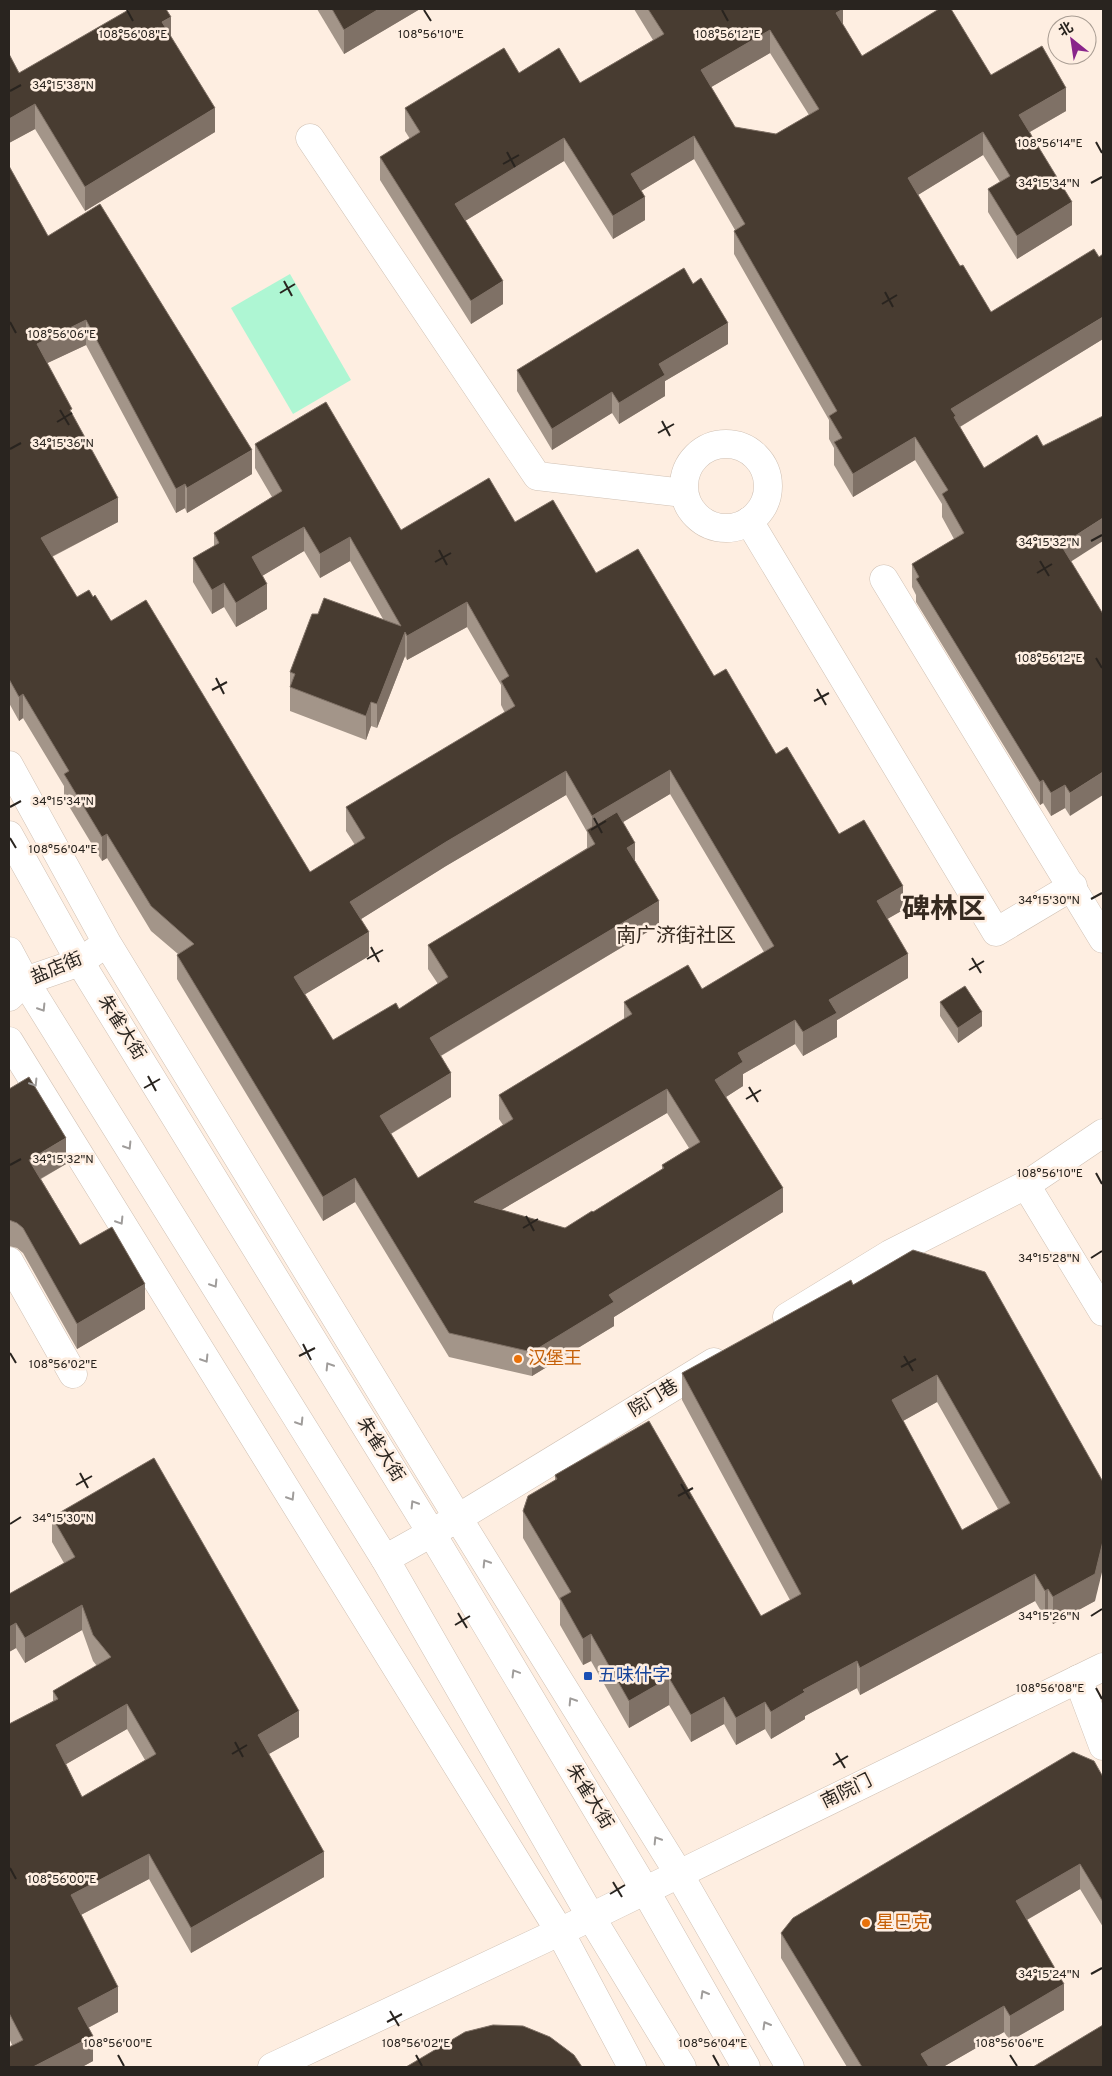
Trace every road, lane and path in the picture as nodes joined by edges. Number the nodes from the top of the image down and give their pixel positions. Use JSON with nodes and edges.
{"nodes":[{"id":1,"x":310,"y":138,"type":"dead end"},
{"id":2,"x":684,"y":493,"type":"junction"},
{"id":3,"x":749,"y":521,"type":"junction"},
{"id":4,"x":884,"y":579,"type":"dead end"},
{"id":5,"x":9,"y":765,"type":"edge"},
{"id":6,"x":9,"y":835,"type":"edge"},
{"id":7,"x":1073,"y":886,"type":"junction"},
{"id":8,"x":1103,"y":939,"type":"edge"},
{"id":9,"x":107,"y":943,"type":"junction"},
{"id":10,"x":9,"y":951,"type":"edge"},
{"id":11,"x":80,"y":962,"type":"junction"},
{"id":12,"x":17,"y":989,"type":"edge"},
{"id":13,"x":9,"y":1042,"type":"edge"},
{"id":14,"x":1103,"y":1133,"type":"edge"},
{"id":15,"x":1026,"y":1185,"type":"junction"},
{"id":16,"x":9,"y":1260,"type":"edge"},
{"id":17,"x":1103,"y":1312,"type":"edge"},
{"id":18,"x":763,"y":1332,"type":"edge"},
{"id":19,"x":738,"y":1348,"type":"edge"},
{"id":20,"x":73,"y":1374,"type":"dead end"},
{"id":21,"x":458,"y":1518,"type":"junction"},
{"id":22,"x":432,"y":1534,"type":"junction"},
{"id":23,"x":385,"y":1558,"type":"junction"},
{"id":24,"x":1103,"y":1667,"type":"edge"},
{"id":25,"x":1078,"y":1679,"type":"junction"},
{"id":26,"x":1103,"y":1746,"type":"edge"},
{"id":27,"x":679,"y":1874,"type":"junction"},
{"id":28,"x":645,"y":1890,"type":"junction"},
{"id":29,"x":591,"y":1917,"type":"junction"},
{"id":30,"x":560,"y":1932,"type":"junction"},
{"id":31,"x":272,"y":2067,"type":"edge"},
{"id":32,"x":632,"y":2067,"type":"edge"},
{"id":33,"x":682,"y":2067,"type":"edge"},
{"id":34,"x":746,"y":2067,"type":"edge"},
{"id":35,"x":790,"y":2067,"type":"edge"}],
"edges":[{"from":1,"to":2,"type":"street"},
{"from":2,"to":3,"type":"street"},
{"from":2,"to":3,"type":"street"},
{"from":3,"to":7,"type":"street"},
{"from":4,"to":7,"type":"street"},
{"from":5,"to":9,"type":"street"},
{"from":6,"to":11,"type":"street","name":"朱雀大街"},
{"from":7,"to":8,"type":"street"},
{"from":9,"to":11,"type":"street","name":"盐店街"},
{"from":9,"to":21,"type":"street"},
{"from":10,"to":12,"type":"street"},
{"from":11,"to":12,"type":"street","name":"盐店街"},
{"from":22,"to":11,"type":"street","name":"朱雀大街","one_way":true},
{"from":12,"to":23,"type":"street","one_way":true},
{"from":13,"to":30,"type":"street","one_way":true},
{"from":14,"to":15,"type":"street"},
{"from":15,"to":17,"type":"street"},
{"from":15,"to":18,"type":"street"},
{"from":16,"to":20,"type":"street"},
{"from":19,"to":21,"type":"street","name":"院门巷"},
{"from":21,"to":22,"type":"street","name":"院门巷"},
{"from":27,"to":21,"type":"street","one_way":true},
{"from":22,"to":23,"type":"street","name":"院门巷"},
{"from":28,"to":22,"type":"street","name":"朱雀大街","one_way":true},
{"from":23,"to":29,"type":"street"},
{"from":24,"to":25,"type":"street","name":"南院门"},
{"from":25,"to":26,"type":"street"},
{"from":25,"to":27,"type":"street","name":"南院门"},
{"from":27,"to":28,"type":"street","name":"南院门"},
{"from":35,"to":27,"type":"street","one_way":true},
{"from":28,"to":29,"type":"street","name":"南院门"},
{"from":34,"to":28,"type":"street","name":"朱雀大街","one_way":true},
{"from":29,"to":30,"type":"street"},
{"from":29,"to":33,"type":"street"},
{"from":30,"to":31,"type":"street"},
{"from":30,"to":32,"type":"street"}]}
